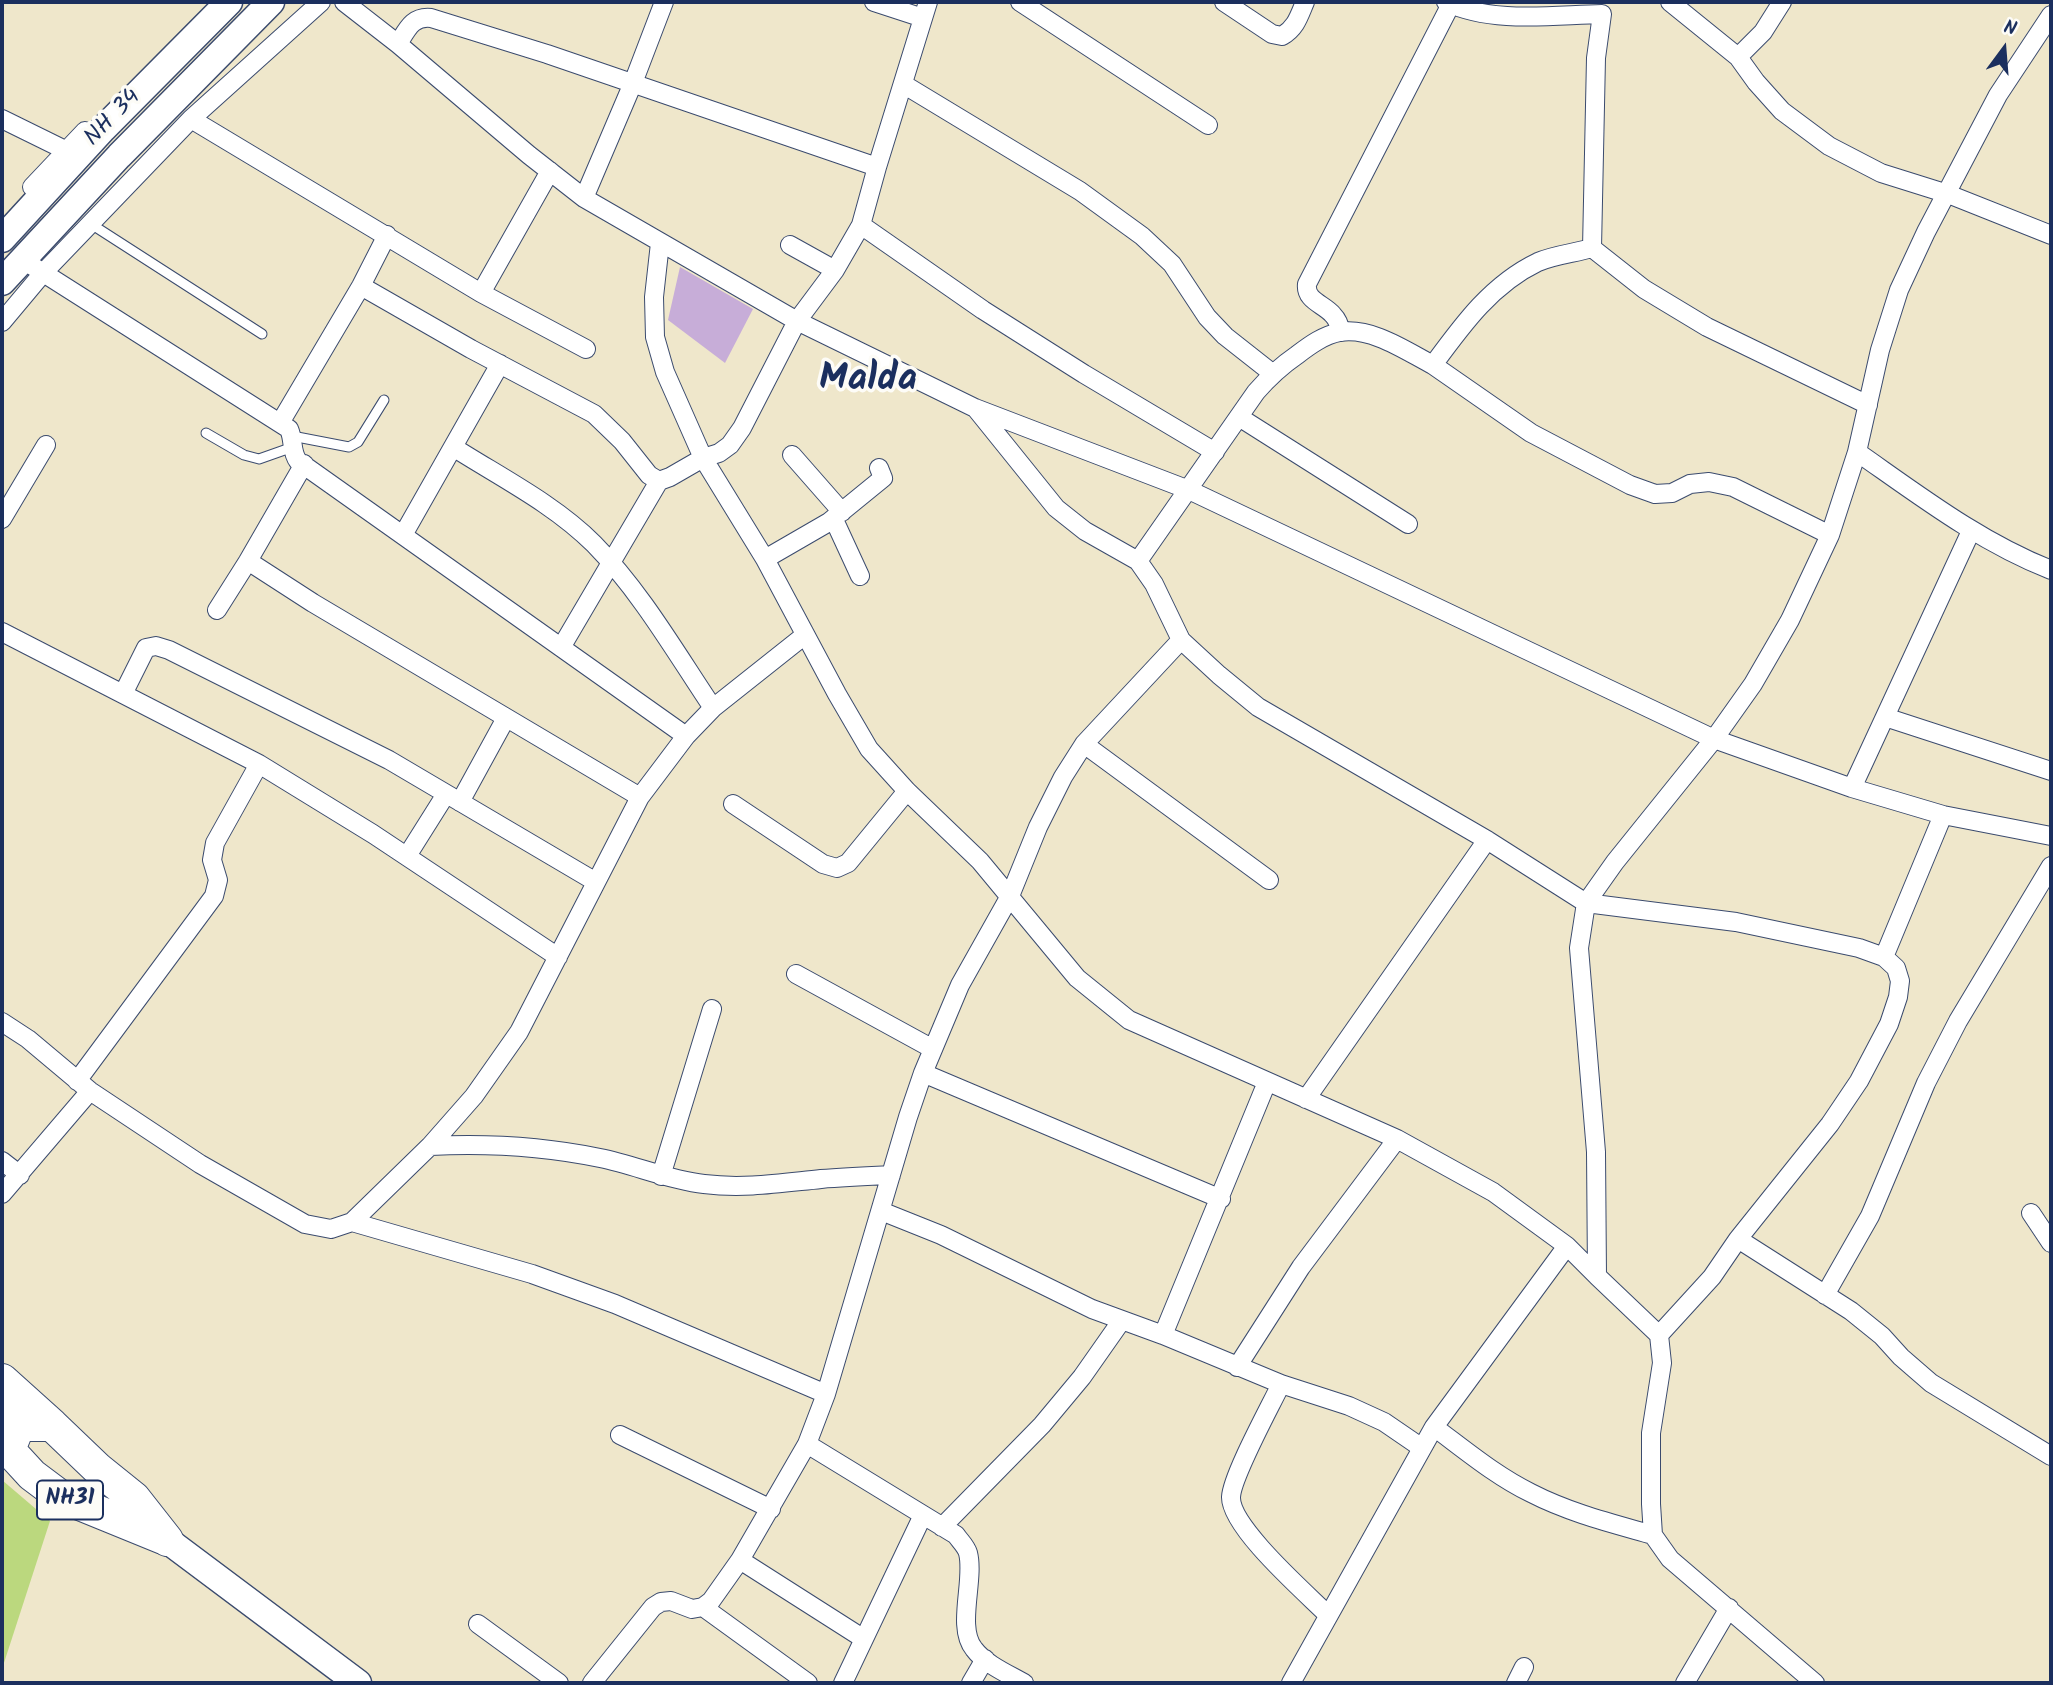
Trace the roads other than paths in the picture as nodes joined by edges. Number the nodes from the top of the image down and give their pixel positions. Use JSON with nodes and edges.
{"nodes":[{"id":1,"x":218,"y":2,"type":"edge"},
{"id":2,"x":229,"y":2,"type":"edge"},
{"id":3,"x":271,"y":2,"type":"edge"},
{"id":4,"x":321,"y":2,"type":"edge"},
{"id":5,"x":344,"y":2,"type":"edge"},
{"id":6,"x":664,"y":2,"type":"edge"},
{"id":7,"x":874,"y":2,"type":"edge"},
{"id":8,"x":1020,"y":2,"type":"edge"},
{"id":9,"x":1224,"y":2,"type":"edge"},
{"id":10,"x":1305,"y":2,"type":"edge"},
{"id":11,"x":1670,"y":2,"type":"edge"},
{"id":12,"x":1782,"y":2,"type":"edge"},
{"id":13,"x":1448,"y":3,"type":"edge"},
{"id":14,"x":1604,"y":8,"type":"edge"},
{"id":15,"x":926,"y":10,"type":"edge"},
{"id":16,"x":2051,"y":15,"type":"edge"},
{"id":17,"x":398,"y":44,"type":"junction"},
{"id":18,"x":1738,"y":57,"type":"junction"},
{"id":19,"x":633,"y":83,"type":"junction"},
{"id":20,"x":903,"y":84,"type":"junction"},
{"id":21,"x":2,"y":120,"type":"edge"},
{"id":22,"x":191,"y":120,"type":"junction"},
{"id":23,"x":1208,"y":125,"type":"dead end"},
{"id":24,"x":65,"y":150,"type":"junction"},
{"id":25,"x":877,"y":167,"type":"junction"},
{"id":26,"x":550,"y":171,"type":"junction"},
{"id":27,"x":1948,"y":194,"type":"junction"},
{"id":28,"x":584,"y":198,"type":"junction"},
{"id":29,"x":2,"y":220,"type":"edge"},
{"id":30,"x":91,"y":224,"type":"junction"},
{"id":31,"x":861,"y":225,"type":"junction"},
{"id":32,"x":387,"y":235,"type":"junction"},
{"id":33,"x":2051,"y":236,"type":"edge"},
{"id":34,"x":2,"y":239,"type":"edge"},
{"id":35,"x":660,"y":243,"type":"junction"},
{"id":36,"x":790,"y":245,"type":"dead end"},
{"id":37,"x":1592,"y":248,"type":"junction"},
{"id":38,"x":33,"y":266,"type":"junction"},
{"id":39,"x":835,"y":270,"type":"junction"},
{"id":40,"x":2,"y":282,"type":"edge"},
{"id":41,"x":361,"y":286,"type":"junction"},
{"id":42,"x":481,"y":293,"type":"junction"},
{"id":43,"x":797,"y":321,"type":"junction"},
{"id":44,"x":2,"y":322,"type":"edge"},
{"id":45,"x":1341,"y":331,"type":"junction"},
{"id":46,"x":262,"y":334,"type":"dead end"},
{"id":47,"x":586,"y":349,"type":"dead end"},
{"id":48,"x":500,"y":364,"type":"junction"},
{"id":49,"x":1433,"y":365,"type":"junction"},
{"id":50,"x":1272,"y":373,"type":"junction"},
{"id":51,"x":384,"y":400,"type":"dead end"},
{"id":52,"x":1868,"y":405,"type":"junction"},
{"id":53,"x":975,"y":408,"type":"junction"},
{"id":54,"x":1239,"y":417,"type":"junction"},
{"id":55,"x":206,"y":433,"type":"dead end"},
{"id":56,"x":289,"y":435,"type":"junction"},
{"id":57,"x":46,"y":445,"type":"dead end"},
{"id":58,"x":453,"y":447,"type":"junction"},
{"id":59,"x":1215,"y":452,"type":"junction"},
{"id":60,"x":1857,"y":452,"type":"junction"},
{"id":61,"x":793,"y":455,"type":"dead end"},
{"id":62,"x":703,"y":458,"type":"junction"},
{"id":63,"x":304,"y":464,"type":"junction"},
{"id":64,"x":879,"y":468,"type":"dead end"},
{"id":65,"x":659,"y":481,"type":"junction"},
{"id":66,"x":1189,"y":490,"type":"junction"},
{"id":67,"x":835,"y":517,"type":"junction"},
{"id":68,"x":2,"y":519,"type":"edge"},
{"id":69,"x":1408,"y":524,"type":"dead end"},
{"id":70,"x":1971,"y":531,"type":"junction"},
{"id":71,"x":403,"y":535,"type":"junction"},
{"id":72,"x":1830,"y":535,"type":"junction"},
{"id":73,"x":765,"y":559,"type":"junction"},
{"id":74,"x":248,"y":561,"type":"junction"},
{"id":75,"x":1138,"y":561,"type":"junction"},
{"id":76,"x":611,"y":563,"type":"junction"},
{"id":77,"x":2051,"y":570,"type":"edge"},
{"id":78,"x":860,"y":576,"type":"dead end"},
{"id":79,"x":217,"y":610,"type":"dead end"},
{"id":80,"x":2,"y":632,"type":"edge"},
{"id":81,"x":805,"y":635,"type":"junction"},
{"id":82,"x":1181,"y":640,"type":"junction"},
{"id":83,"x":562,"y":646,"type":"junction"},
{"id":84,"x":123,"y":694,"type":"junction"},
{"id":85,"x":713,"y":709,"type":"junction"},
{"id":86,"x":1885,"y":717,"type":"junction"},
{"id":87,"x":506,"y":718,"type":"junction"},
{"id":88,"x":686,"y":736,"type":"junction"},
{"id":89,"x":1714,"y":738,"type":"junction"},
{"id":90,"x":1084,"y":744,"type":"junction"},
{"id":91,"x":260,"y":764,"type":"junction"},
{"id":92,"x":2051,"y":771,"type":"edge"},
{"id":93,"x":1852,"y":788,"type":"junction"},
{"id":94,"x":907,"y":791,"type":"junction"},
{"id":95,"x":640,"y":797,"type":"junction"},
{"id":96,"x":453,"y":798,"type":"junction"},
{"id":97,"x":733,"y":804,"type":"dead end"},
{"id":98,"x":1943,"y":816,"type":"junction"},
{"id":99,"x":2051,"y":836,"type":"edge"},
{"id":100,"x":1487,"y":840,"type":"junction"},
{"id":101,"x":407,"y":856,"type":"junction"},
{"id":102,"x":2051,"y":866,"type":"edge"},
{"id":103,"x":1269,"y":880,"type":"dead end"},
{"id":104,"x":596,"y":882,"type":"junction"},
{"id":105,"x":1010,"y":896,"type":"junction"},
{"id":106,"x":1586,"y":903,"type":"junction"},
{"id":107,"x":558,"y":957,"type":"junction"},
{"id":108,"x":1884,"y":957,"type":"junction"},
{"id":109,"x":796,"y":974,"type":"dead end"},
{"id":110,"x":712,"y":1009,"type":"dead end"},
{"id":111,"x":2,"y":1022,"type":"edge"},
{"id":112,"x":933,"y":1049,"type":"junction"},
{"id":113,"x":923,"y":1073,"type":"junction"},
{"id":114,"x":1267,"y":1082,"type":"junction"},
{"id":115,"x":84,"y":1086,"type":"junction"},
{"id":116,"x":1306,"y":1099,"type":"junction"},
{"id":117,"x":1397,"y":1139,"type":"junction"},
{"id":118,"x":430,"y":1146,"type":"junction"},
{"id":119,"x":2,"y":1161,"type":"edge"},
{"id":120,"x":20,"y":1175,"type":"junction"},
{"id":121,"x":891,"y":1175,"type":"junction"},
{"id":122,"x":661,"y":1176,"type":"junction"},
{"id":123,"x":2,"y":1194,"type":"edge"},
{"id":124,"x":1221,"y":1199,"type":"junction"},
{"id":125,"x":881,"y":1211,"type":"junction"},
{"id":126,"x":2031,"y":1213,"type":"dead end"},
{"id":127,"x":352,"y":1222,"type":"junction"},
{"id":128,"x":1738,"y":1239,"type":"junction"},
{"id":129,"x":2051,"y":1243,"type":"edge"},
{"id":130,"x":1567,"y":1246,"type":"junction"},
{"id":131,"x":1597,"y":1276,"type":"junction"},
{"id":132,"x":1825,"y":1295,"type":"junction"},
{"id":133,"x":1122,"y":1320,"type":"junction"},
{"id":134,"x":1163,"y":1335,"type":"junction"},
{"id":135,"x":1659,"y":1335,"type":"junction"},
{"id":136,"x":1237,"y":1367,"type":"junction"},
{"id":137,"x":2,"y":1380,"type":"edge"},
{"id":138,"x":1281,"y":1384,"type":"junction"},
{"id":139,"x":826,"y":1394,"type":"junction"},
{"id":140,"x":52,"y":1424,"type":"junction"},
{"id":141,"x":1434,"y":1427,"type":"junction"},
{"id":142,"x":8,"y":1432,"type":"edge"},
{"id":143,"x":620,"y":1435,"type":"dead end"},
{"id":144,"x":807,"y":1444,"type":"junction"},
{"id":145,"x":1422,"y":1448,"type":"junction"},
{"id":146,"x":2051,"y":1455,"type":"edge"},
{"id":147,"x":98,"y":1469,"type":"junction"},
{"id":148,"x":60,"y":1496,"type":"junction"},
{"id":149,"x":771,"y":1509,"type":"junction"},
{"id":150,"x":923,"y":1515,"type":"junction"},
{"id":151,"x":942,"y":1527,"type":"junction"},
{"id":152,"x":1653,"y":1535,"type":"junction"},
{"id":153,"x":167,"y":1540,"type":"junction"},
{"id":154,"x":740,"y":1560,"type":"junction"},
{"id":155,"x":703,"y":1607,"type":"junction"},
{"id":156,"x":1730,"y":1608,"type":"junction"},
{"id":157,"x":1328,"y":1615,"type":"junction"},
{"id":158,"x":478,"y":1624,"type":"dead end"},
{"id":159,"x":864,"y":1639,"type":"junction"},
{"id":160,"x":985,"y":1659,"type":"junction"},
{"id":161,"x":358,"y":1683,"type":"edge"},
{"id":162,"x":559,"y":1683,"type":"edge"},
{"id":163,"x":592,"y":1683,"type":"edge"},
{"id":164,"x":808,"y":1683,"type":"edge"},
{"id":165,"x":843,"y":1683,"type":"edge"},
{"id":166,"x":971,"y":1683,"type":"edge"},
{"id":167,"x":1024,"y":1683,"type":"edge"},
{"id":168,"x":1291,"y":1683,"type":"edge"},
{"id":169,"x":1685,"y":1683,"type":"edge"},
{"id":170,"x":1815,"y":1683,"type":"edge"}],
"edges":[{"from":1,"to":24,"type":"street"},
{"from":2,"to":34,"type":"main road","name":"NH 34"},
{"from":3,"to":38,"type":"main road"},
{"from":4,"to":22,"type":"street"},
{"from":5,"to":17,"type":"street"},
{"from":6,"to":19,"type":"street"},
{"from":7,"to":15,"type":"street"},
{"from":8,"to":23,"type":"street"},
{"from":9,"to":10,"type":"street"},
{"from":11,"to":18,"type":"street"},
{"from":12,"to":18,"type":"street"},
{"from":13,"to":14,"type":"street"},
{"from":13,"to":45,"type":"street"},
{"from":14,"to":37,"type":"street"},
{"from":15,"to":20,"type":"street"},
{"from":16,"to":27,"type":"street"},
{"from":17,"to":19,"type":"street"},
{"from":17,"to":26,"type":"street"},
{"from":18,"to":27,"type":"street"},
{"from":19,"to":25,"type":"street"},
{"from":19,"to":28,"type":"street"},
{"from":20,"to":25,"type":"street"},
{"from":20,"to":50,"type":"street"},
{"from":21,"to":24,"type":"street"},
{"from":22,"to":30,"type":"street"},
{"from":22,"to":32,"type":"street"},
{"from":24,"to":29,"type":"street"},
{"from":25,"to":31,"type":"street"},
{"from":26,"to":28,"type":"street"},
{"from":26,"to":42,"type":"street"},
{"from":27,"to":33,"type":"street"},
{"from":27,"to":52,"type":"street"},
{"from":28,"to":35,"type":"street"},
{"from":30,"to":38,"type":"street"},
{"from":30,"to":46,"type":"lane"},
{"from":31,"to":39,"type":"street"},
{"from":31,"to":59,"type":"street"},
{"from":32,"to":41,"type":"street"},
{"from":32,"to":42,"type":"street"},
{"from":35,"to":43,"type":"street"},
{"from":35,"to":62,"type":"street"},
{"from":36,"to":39,"type":"street"},
{"from":37,"to":49,"type":"street"},
{"from":37,"to":52,"type":"street"},
{"from":38,"to":40,"type":"main road"},
{"from":38,"to":44,"type":"street"},
{"from":38,"to":56,"type":"street"},
{"from":39,"to":43,"type":"street"},
{"from":41,"to":48,"type":"street"},
{"from":41,"to":56,"type":"street"},
{"from":42,"to":47,"type":"street"},
{"from":43,"to":53,"type":"street"},
{"from":43,"to":62,"type":"street"},
{"from":45,"to":49,"type":"street"},
{"from":45,"to":50,"type":"street"},
{"from":48,"to":58,"type":"street"},
{"from":48,"to":65,"type":"street"},
{"from":49,"to":72,"type":"street"},
{"from":50,"to":54,"type":"street"},
{"from":51,"to":56,"type":"lane"},
{"from":52,"to":60,"type":"street"},
{"from":53,"to":66,"type":"street"},
{"from":53,"to":75,"type":"street"},
{"from":54,"to":59,"type":"street"},
{"from":54,"to":69,"type":"street"},
{"from":55,"to":56,"type":"lane"},
{"from":56,"to":63,"type":"street"},
{"from":57,"to":68,"type":"street"},
{"from":58,"to":71,"type":"street"},
{"from":58,"to":76,"type":"street"},
{"from":59,"to":66,"type":"street"},
{"from":60,"to":70,"type":"street"},
{"from":60,"to":72,"type":"street"},
{"from":61,"to":67,"type":"street"},
{"from":62,"to":65,"type":"street"},
{"from":62,"to":73,"type":"street"},
{"from":63,"to":71,"type":"street"},
{"from":63,"to":74,"type":"street"},
{"from":64,"to":67,"type":"street"},
{"from":65,"to":76,"type":"street"},
{"from":66,"to":75,"type":"street"},
{"from":66,"to":89,"type":"street"},
{"from":67,"to":73,"type":"street"},
{"from":67,"to":78,"type":"street"},
{"from":70,"to":77,"type":"street"},
{"from":70,"to":86,"type":"street"},
{"from":71,"to":83,"type":"street"},
{"from":72,"to":89,"type":"street"},
{"from":73,"to":81,"type":"street"},
{"from":74,"to":79,"type":"street"},
{"from":74,"to":87,"type":"street"},
{"from":75,"to":82,"type":"street"},
{"from":76,"to":83,"type":"street"},
{"from":76,"to":85,"type":"street"},
{"from":80,"to":84,"type":"street"},
{"from":81,"to":85,"type":"street"},
{"from":81,"to":94,"type":"street"},
{"from":82,"to":90,"type":"street"},
{"from":82,"to":100,"type":"street"},
{"from":83,"to":88,"type":"street"},
{"from":84,"to":91,"type":"street"},
{"from":84,"to":96,"type":"street"},
{"from":85,"to":88,"type":"street"},
{"from":86,"to":92,"type":"street"},
{"from":86,"to":93,"type":"street"},
{"from":87,"to":95,"type":"street"},
{"from":87,"to":96,"type":"street"},
{"from":88,"to":95,"type":"street"},
{"from":89,"to":93,"type":"street"},
{"from":89,"to":106,"type":"street"},
{"from":90,"to":103,"type":"street"},
{"from":90,"to":105,"type":"street"},
{"from":91,"to":101,"type":"street"},
{"from":91,"to":115,"type":"street"},
{"from":93,"to":98,"type":"street"},
{"from":94,"to":97,"type":"street"},
{"from":94,"to":105,"type":"street"},
{"from":95,"to":104,"type":"street"},
{"from":96,"to":101,"type":"street"},
{"from":96,"to":104,"type":"street"},
{"from":98,"to":99,"type":"street"},
{"from":98,"to":108,"type":"street"},
{"from":100,"to":106,"type":"street"},
{"from":100,"to":116,"type":"street"},
{"from":101,"to":107,"type":"street"},
{"from":102,"to":132,"type":"street"},
{"from":104,"to":107,"type":"street"},
{"from":105,"to":112,"type":"street"},
{"from":105,"to":114,"type":"street"},
{"from":106,"to":108,"type":"street"},
{"from":106,"to":131,"type":"street"},
{"from":107,"to":118,"type":"street"},
{"from":108,"to":128,"type":"street"},
{"from":109,"to":112,"type":"street"},
{"from":110,"to":122,"type":"street"},
{"from":111,"to":115,"type":"street"},
{"from":112,"to":113,"type":"street"},
{"from":113,"to":121,"type":"street"},
{"from":113,"to":124,"type":"street"},
{"from":114,"to":116,"type":"street"},
{"from":114,"to":124,"type":"street"},
{"from":115,"to":120,"type":"street"},
{"from":115,"to":127,"type":"street"},
{"from":116,"to":117,"type":"street"},
{"from":117,"to":130,"type":"street"},
{"from":117,"to":136,"type":"street"},
{"from":118,"to":122,"type":"street"},
{"from":118,"to":127,"type":"street"},
{"from":119,"to":120,"type":"street"},
{"from":120,"to":123,"type":"street"},
{"from":121,"to":122,"type":"street"},
{"from":121,"to":125,"type":"street"},
{"from":124,"to":134,"type":"street"},
{"from":125,"to":133,"type":"street"},
{"from":125,"to":139,"type":"street"},
{"from":126,"to":129,"type":"street"},
{"from":127,"to":139,"type":"street"},
{"from":128,"to":132,"type":"street"},
{"from":128,"to":135,"type":"street"},
{"from":130,"to":131,"type":"street"},
{"from":130,"to":141,"type":"street"},
{"from":131,"to":135,"type":"street"},
{"from":132,"to":146,"type":"street"},
{"from":133,"to":134,"type":"street"},
{"from":133,"to":151,"type":"street"},
{"from":134,"to":136,"type":"street"},
{"from":135,"to":152,"type":"street"},
{"from":136,"to":138,"type":"street"},
{"from":137,"to":140,"type":"highway"},
{"from":138,"to":145,"type":"street"},
{"from":138,"to":157,"type":"street"},
{"from":139,"to":144,"type":"street"},
{"from":140,"to":142,"type":"highway","number":"NH31"},
{"from":140,"to":147,"type":"highway","number":"NH31"},
{"from":141,"to":145,"type":"street"},
{"from":141,"to":152,"type":"street"},
{"from":142,"to":148,"type":"highway","number":"NH31"},
{"from":143,"to":149,"type":"street"},
{"from":144,"to":149,"type":"street"},
{"from":144,"to":150,"type":"street"},
{"from":145,"to":157,"type":"street"},
{"from":147,"to":148,"type":"highway","number":"NH31"},
{"from":147,"to":153,"type":"highway","number":"NH31"},
{"from":148,"to":153,"type":"highway","number":"NH31"},
{"from":149,"to":154,"type":"street"},
{"from":150,"to":151,"type":"street"},
{"from":150,"to":159,"type":"street"},
{"from":151,"to":160,"type":"street"},
{"from":152,"to":156,"type":"street"},
{"from":153,"to":161,"type":"main road"},
{"from":154,"to":155,"type":"street"},
{"from":154,"to":159,"type":"street"},
{"from":155,"to":163,"type":"street"},
{"from":155,"to":164,"type":"street"},
{"from":156,"to":169,"type":"street"},
{"from":156,"to":170,"type":"street"},
{"from":157,"to":168,"type":"street"},
{"from":158,"to":162,"type":"street"},
{"from":159,"to":165,"type":"street"},
{"from":160,"to":166,"type":"street"},
{"from":160,"to":167,"type":"street"}]}
